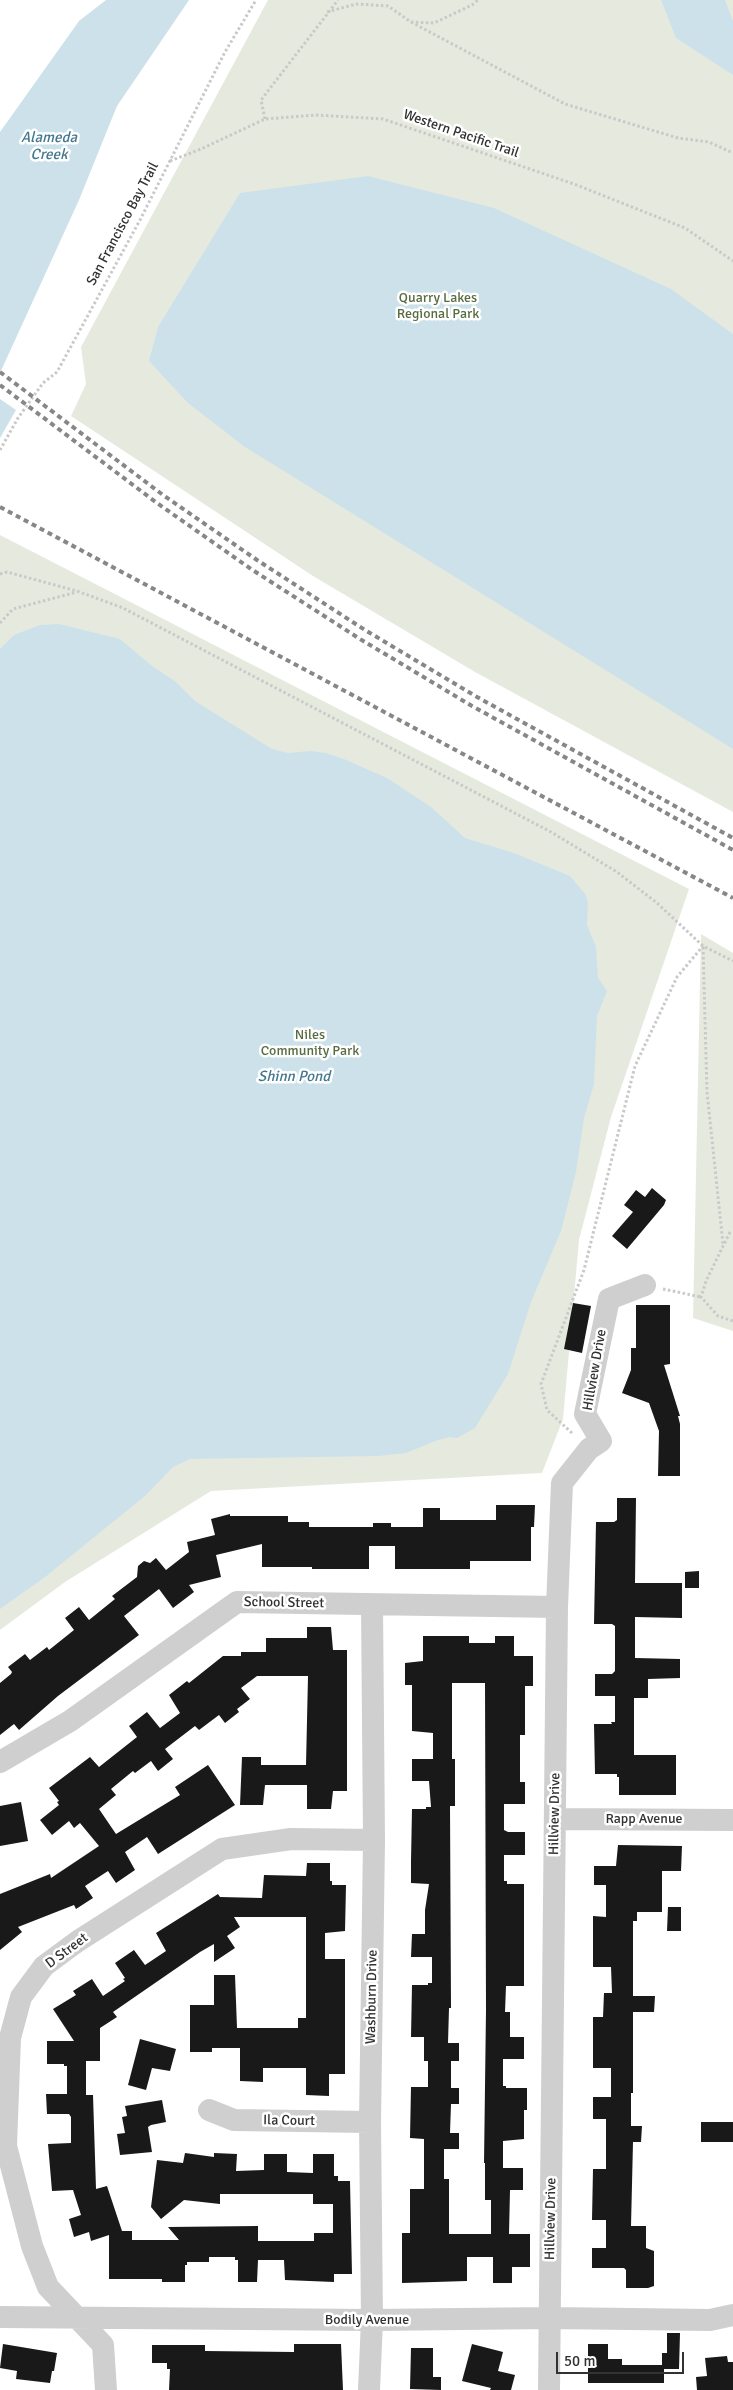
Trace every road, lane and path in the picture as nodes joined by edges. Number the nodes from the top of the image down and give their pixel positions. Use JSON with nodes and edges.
{"nodes":[{"id":1,"x":256,"y":0,"type":"edge"},
{"id":2,"x":338,"y":0,"type":"edge"},
{"id":3,"x":478,"y":0,"type":"edge"},
{"id":4,"x":328,"y":12,"type":"junction"},
{"id":5,"x":411,"y":22,"type":"junction"},
{"id":6,"x":265,"y":119,"type":"junction"},
{"id":7,"x":733,"y":153,"type":"edge"},
{"id":8,"x":170,"y":160,"type":"junction"},
{"id":9,"x":733,"y":261,"type":"edge"},
{"id":10,"x":0,"y":450,"type":"edge"},
{"id":11,"x":0,"y":574,"type":"edge"},
{"id":12,"x":77,"y":591,"type":"junction"},
{"id":13,"x":0,"y":623,"type":"edge"},
{"id":14,"x":703,"y":946,"type":"junction"},
{"id":15,"x":733,"y":961,"type":"edge"},
{"id":16,"x":730,"y":1232,"type":"dead end"},
{"id":17,"x":724,"y":1244,"type":"junction"},
{"id":18,"x":645,"y":1285,"type":"joint"},
{"id":19,"x":702,"y":1297,"type":"junction"},
{"id":20,"x":733,"y":1320,"type":"edge"},
{"id":21,"x":589,"y":1449,"type":"junction"},
{"id":22,"x":372,"y":1605,"type":"junction"},
{"id":23,"x":557,"y":1607,"type":"junction"},
{"id":24,"x":0,"y":1762,"type":"edge"},
{"id":25,"x":556,"y":1819,"type":"junction"},
{"id":26,"x":733,"y":1820,"type":"edge"},
{"id":27,"x":374,"y":1840,"type":"junction"},
{"id":28,"x":209,"y":2110,"type":"dead end"},
{"id":29,"x":370,"y":2122,"type":"junction"},
{"id":30,"x":733,"y":2315,"type":"edge"},
{"id":31,"x":0,"y":2317,"type":"edge"},
{"id":32,"x":75,"y":2317,"type":"junction"},
{"id":33,"x":550,"y":2318,"type":"junction"},
{"id":34,"x":372,"y":2320,"type":"junction"},
{"id":35,"x":106,"y":2390,"type":"edge"},
{"id":36,"x":369,"y":2390,"type":"edge"},
{"id":37,"x":549,"y":2390,"type":"edge"}],
"edges":[{"from":1,"to":8,"type":"path","name":"San Francisco Bay Trail"},
{"from":2,"to":4,"type":"path"},
{"from":3,"to":5,"type":"path"},
{"from":4,"to":5,"type":"path"},
{"from":4,"to":6,"type":"path"},
{"from":5,"to":7,"type":"path"},
{"from":6,"to":8,"type":"path","name":"Western Pacific Trail"},
{"from":6,"to":9,"type":"path","name":"Western Pacific Trail"},
{"from":8,"to":10,"type":"path","name":"San Francisco Bay Trail"},
{"from":11,"to":12,"type":"path"},
{"from":12,"to":13,"type":"path"},
{"from":12,"to":14,"type":"path"},
{"from":14,"to":15,"type":"path"},
{"from":14,"to":17,"type":"path"},
{"from":14,"to":21,"type":"path"},
{"from":16,"to":17,"type":"path"},
{"from":17,"to":19,"type":"path"},
{"from":18,"to":19,"type":"path"},
{"from":18,"to":21,"type":"street","name":"Hillview Drive"},
{"from":19,"to":20,"type":"path"},
{"from":21,"to":23,"type":"street","name":"Hillview Drive"},
{"from":22,"to":23,"type":"street","name":"School Street"},
{"from":22,"to":24,"type":"street","name":"School Street"},
{"from":22,"to":27,"type":"street","name":"Washburn Drive"},
{"from":23,"to":25,"type":"street","name":"Hillview Drive"},
{"from":25,"to":26,"type":"street","name":"Rapp Avenue"},
{"from":25,"to":33,"type":"street","name":"Hillview Drive"},
{"from":27,"to":29,"type":"street","name":"Washburn Drive"},
{"from":27,"to":32,"type":"street","name":"D Street"},
{"from":28,"to":29,"type":"street","name":"Ila Court"},
{"from":29,"to":34,"type":"street","name":"Washburn Drive"},
{"from":30,"to":33,"type":"street","name":"Bodily Avenue"},
{"from":31,"to":32,"type":"street","name":"Bodily Avenue"},
{"from":32,"to":34,"type":"street","name":"Bodily Avenue"},
{"from":32,"to":35,"type":"street","name":"D Street"},
{"from":33,"to":34,"type":"street","name":"Bodily Avenue"},
{"from":33,"to":37,"type":"street","name":"Hillview Drive"},
{"from":34,"to":36,"type":"street","name":"Washburn Drive"}]}
